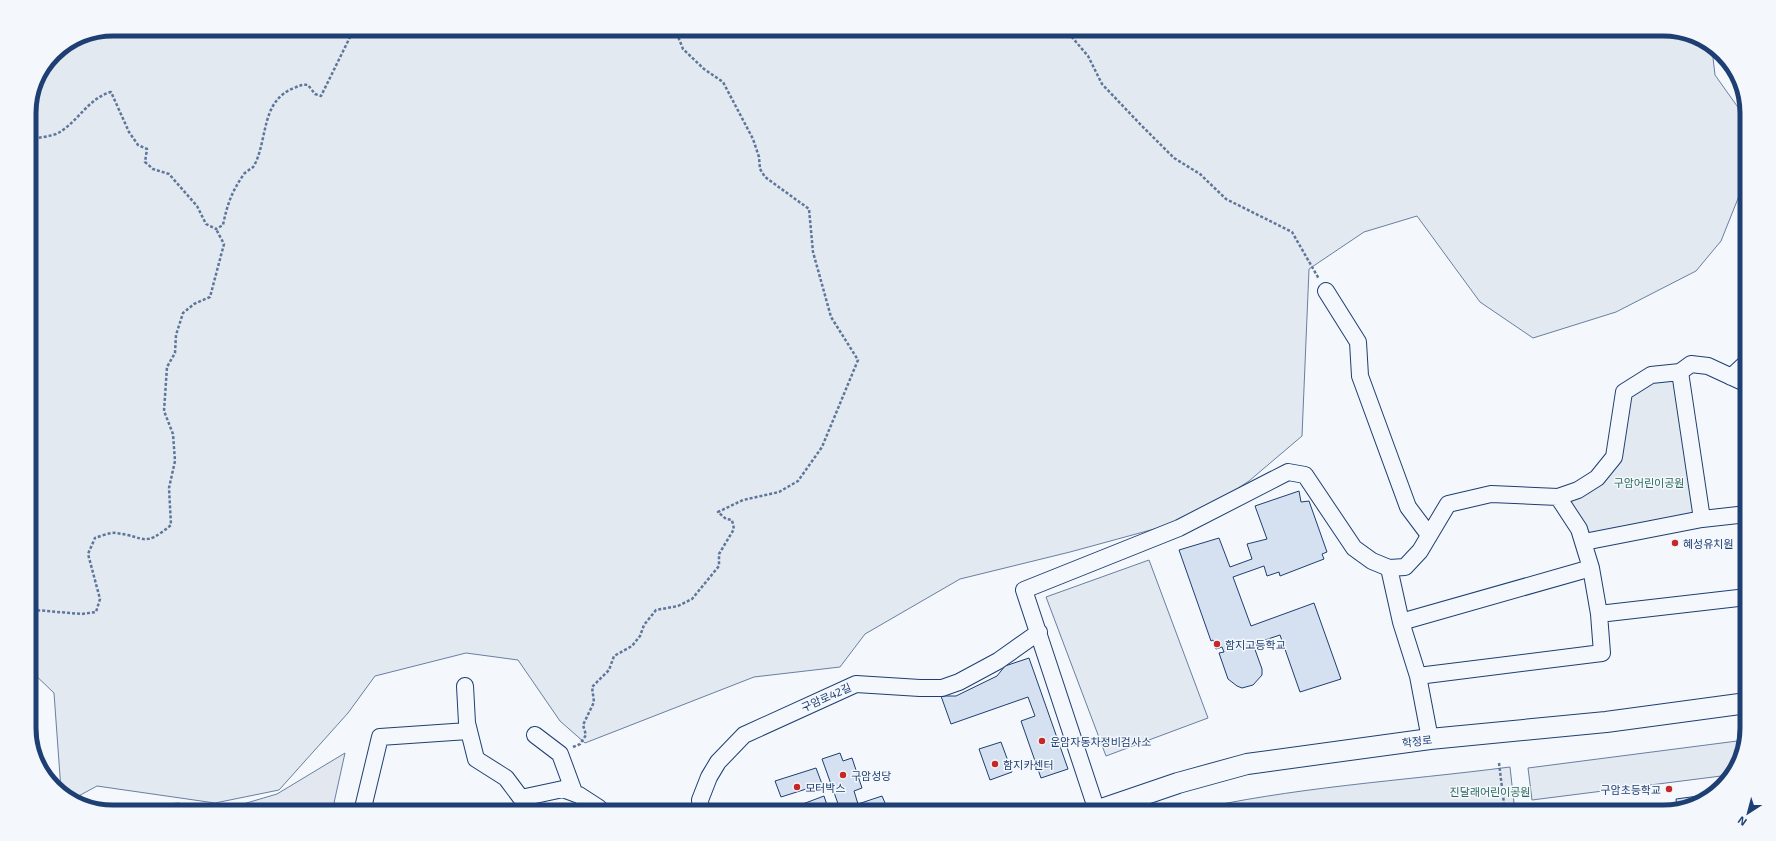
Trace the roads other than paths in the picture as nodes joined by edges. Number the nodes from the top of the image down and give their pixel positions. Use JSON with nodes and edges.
{"nodes":[{"id":1,"x":1326,"y":291,"type":"road end"},
{"id":2,"x":1740,"y":369,"type":"edge"},
{"id":3,"x":1680,"y":372,"type":"junction"},
{"id":4,"x":1731,"y":377,"type":"junction"},
{"id":5,"x":1740,"y":381,"type":"edge"},
{"id":6,"x":1558,"y":497,"type":"junction"},
{"id":7,"x":1740,"y":515,"type":"edge"},
{"id":8,"x":1702,"y":520,"type":"junction"},
{"id":9,"x":1430,"y":535,"type":"junction"},
{"id":10,"x":1584,"y":542,"type":"junction"},
{"id":11,"x":1390,"y":568,"type":"junction"},
{"id":12,"x":1591,"y":568,"type":"junction"},
{"id":13,"x":1740,"y":598,"type":"edge"},
{"id":14,"x":1598,"y":614,"type":"junction"},
{"id":15,"x":1401,"y":622,"type":"junction"},
{"id":16,"x":1039,"y":632,"type":"junction"},
{"id":17,"x":1418,"y":676,"type":"junction"},
{"id":18,"x":465,"y":686,"type":"dead end"},
{"id":19,"x":1740,"y":704,"type":"edge"},
{"id":20,"x":468,"y":731,"type":"junction"},
{"id":21,"x":535,"y":736,"type":"dead end"},
{"id":22,"x":1430,"y":739,"type":"junction"},
{"id":23,"x":574,"y":792,"type":"junction"},
{"id":24,"x":364,"y":805,"type":"edge"},
{"id":25,"x":594,"y":805,"type":"edge"},
{"id":26,"x":700,"y":805,"type":"edge"},
{"id":27,"x":1099,"y":805,"type":"edge"},
{"id":28,"x":1115,"y":805,"type":"edge"}],
"edges":[{"from":1,"to":9,"type":"street"},
{"from":2,"to":4,"type":"street"},
{"from":3,"to":4,"type":"street"},
{"from":3,"to":6,"type":"street"},
{"from":3,"to":8,"type":"street"},
{"from":4,"to":5,"type":"street"},
{"from":6,"to":9,"type":"street"},
{"from":6,"to":10,"type":"street"},
{"from":7,"to":8,"type":"street"},
{"from":8,"to":10,"type":"street"},
{"from":9,"to":11,"type":"street"},
{"from":10,"to":12,"type":"street"},
{"from":11,"to":15,"type":"street"},
{"from":11,"to":16,"type":"street"},
{"from":12,"to":14,"type":"street"},
{"from":12,"to":15,"type":"street"},
{"from":13,"to":14,"type":"street"},
{"from":14,"to":17,"type":"street"},
{"from":15,"to":17,"type":"street"},
{"from":16,"to":26,"type":"street","name":"구암로42길"},
{"from":16,"to":27,"type":"street"},
{"from":17,"to":22,"type":"street"},
{"from":18,"to":20,"type":"street"},
{"from":19,"to":22,"type":"main road","name":"학정로"},
{"from":20,"to":23,"type":"street"},
{"from":20,"to":24,"type":"street"},
{"from":21,"to":23,"type":"street"},
{"from":22,"to":28,"type":"main road","name":"학정로"},
{"from":23,"to":25,"type":"street"}]}
